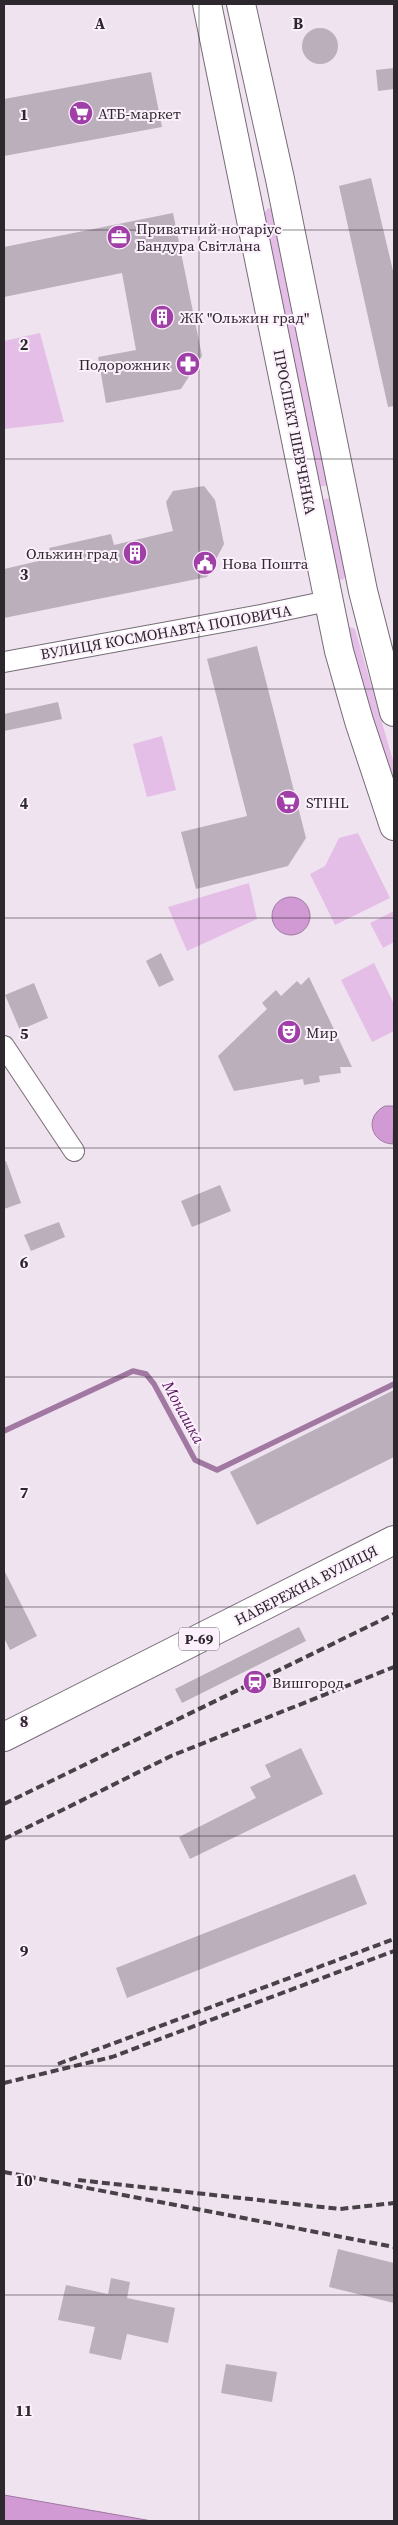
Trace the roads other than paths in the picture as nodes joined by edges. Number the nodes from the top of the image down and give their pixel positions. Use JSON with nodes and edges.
{"nodes":[{"id":1,"x":208,"y":4,"type":"edge"},
{"id":2,"x":241,"y":4,"type":"edge"},
{"id":3,"x":280,"y":179,"type":"junction"},
{"id":4,"x":245,"y":184,"type":"junction"},
{"id":5,"x":363,"y":592,"type":"junction"},
{"id":6,"x":328,"y":601,"type":"junction"},
{"id":7,"x":4,"y":662,"type":"edge"},
{"id":8,"x":394,"y":712,"type":"edge"},
{"id":9,"x":394,"y":826,"type":"edge"},
{"id":10,"x":4,"y":1046,"type":"edge"},
{"id":11,"x":74,"y":1151,"type":"dead end"},
{"id":12,"x":394,"y":1540,"type":"edge"},
{"id":13,"x":4,"y":1737,"type":"edge"}],
"edges":[{"from":1,"to":4,"type":"street","name":"ПРОСПЕКТ ШЕВЧЕНКА"},
{"from":2,"to":3,"type":"street"},
{"from":3,"to":4,"type":"street"},
{"from":3,"to":5,"type":"street"},
{"from":4,"to":6,"type":"street","name":"ПРОСПЕКТ ШЕВЧЕНКА"},
{"from":5,"to":6,"type":"street"},
{"from":5,"to":8,"type":"street"},
{"from":6,"to":7,"type":"street","name":"ВУЛИЦЯ КОСМОНАВТА ПОПОВИЧА"},
{"from":6,"to":9,"type":"street","name":"ПРОСПЕКТ ШЕВЧЕНКА"},
{"from":10,"to":11,"type":"street"},
{"from":12,"to":13,"type":"street","name":"НАБЕРЕЖНА ВУЛИЦЯ","number":"Р-69"}]}
